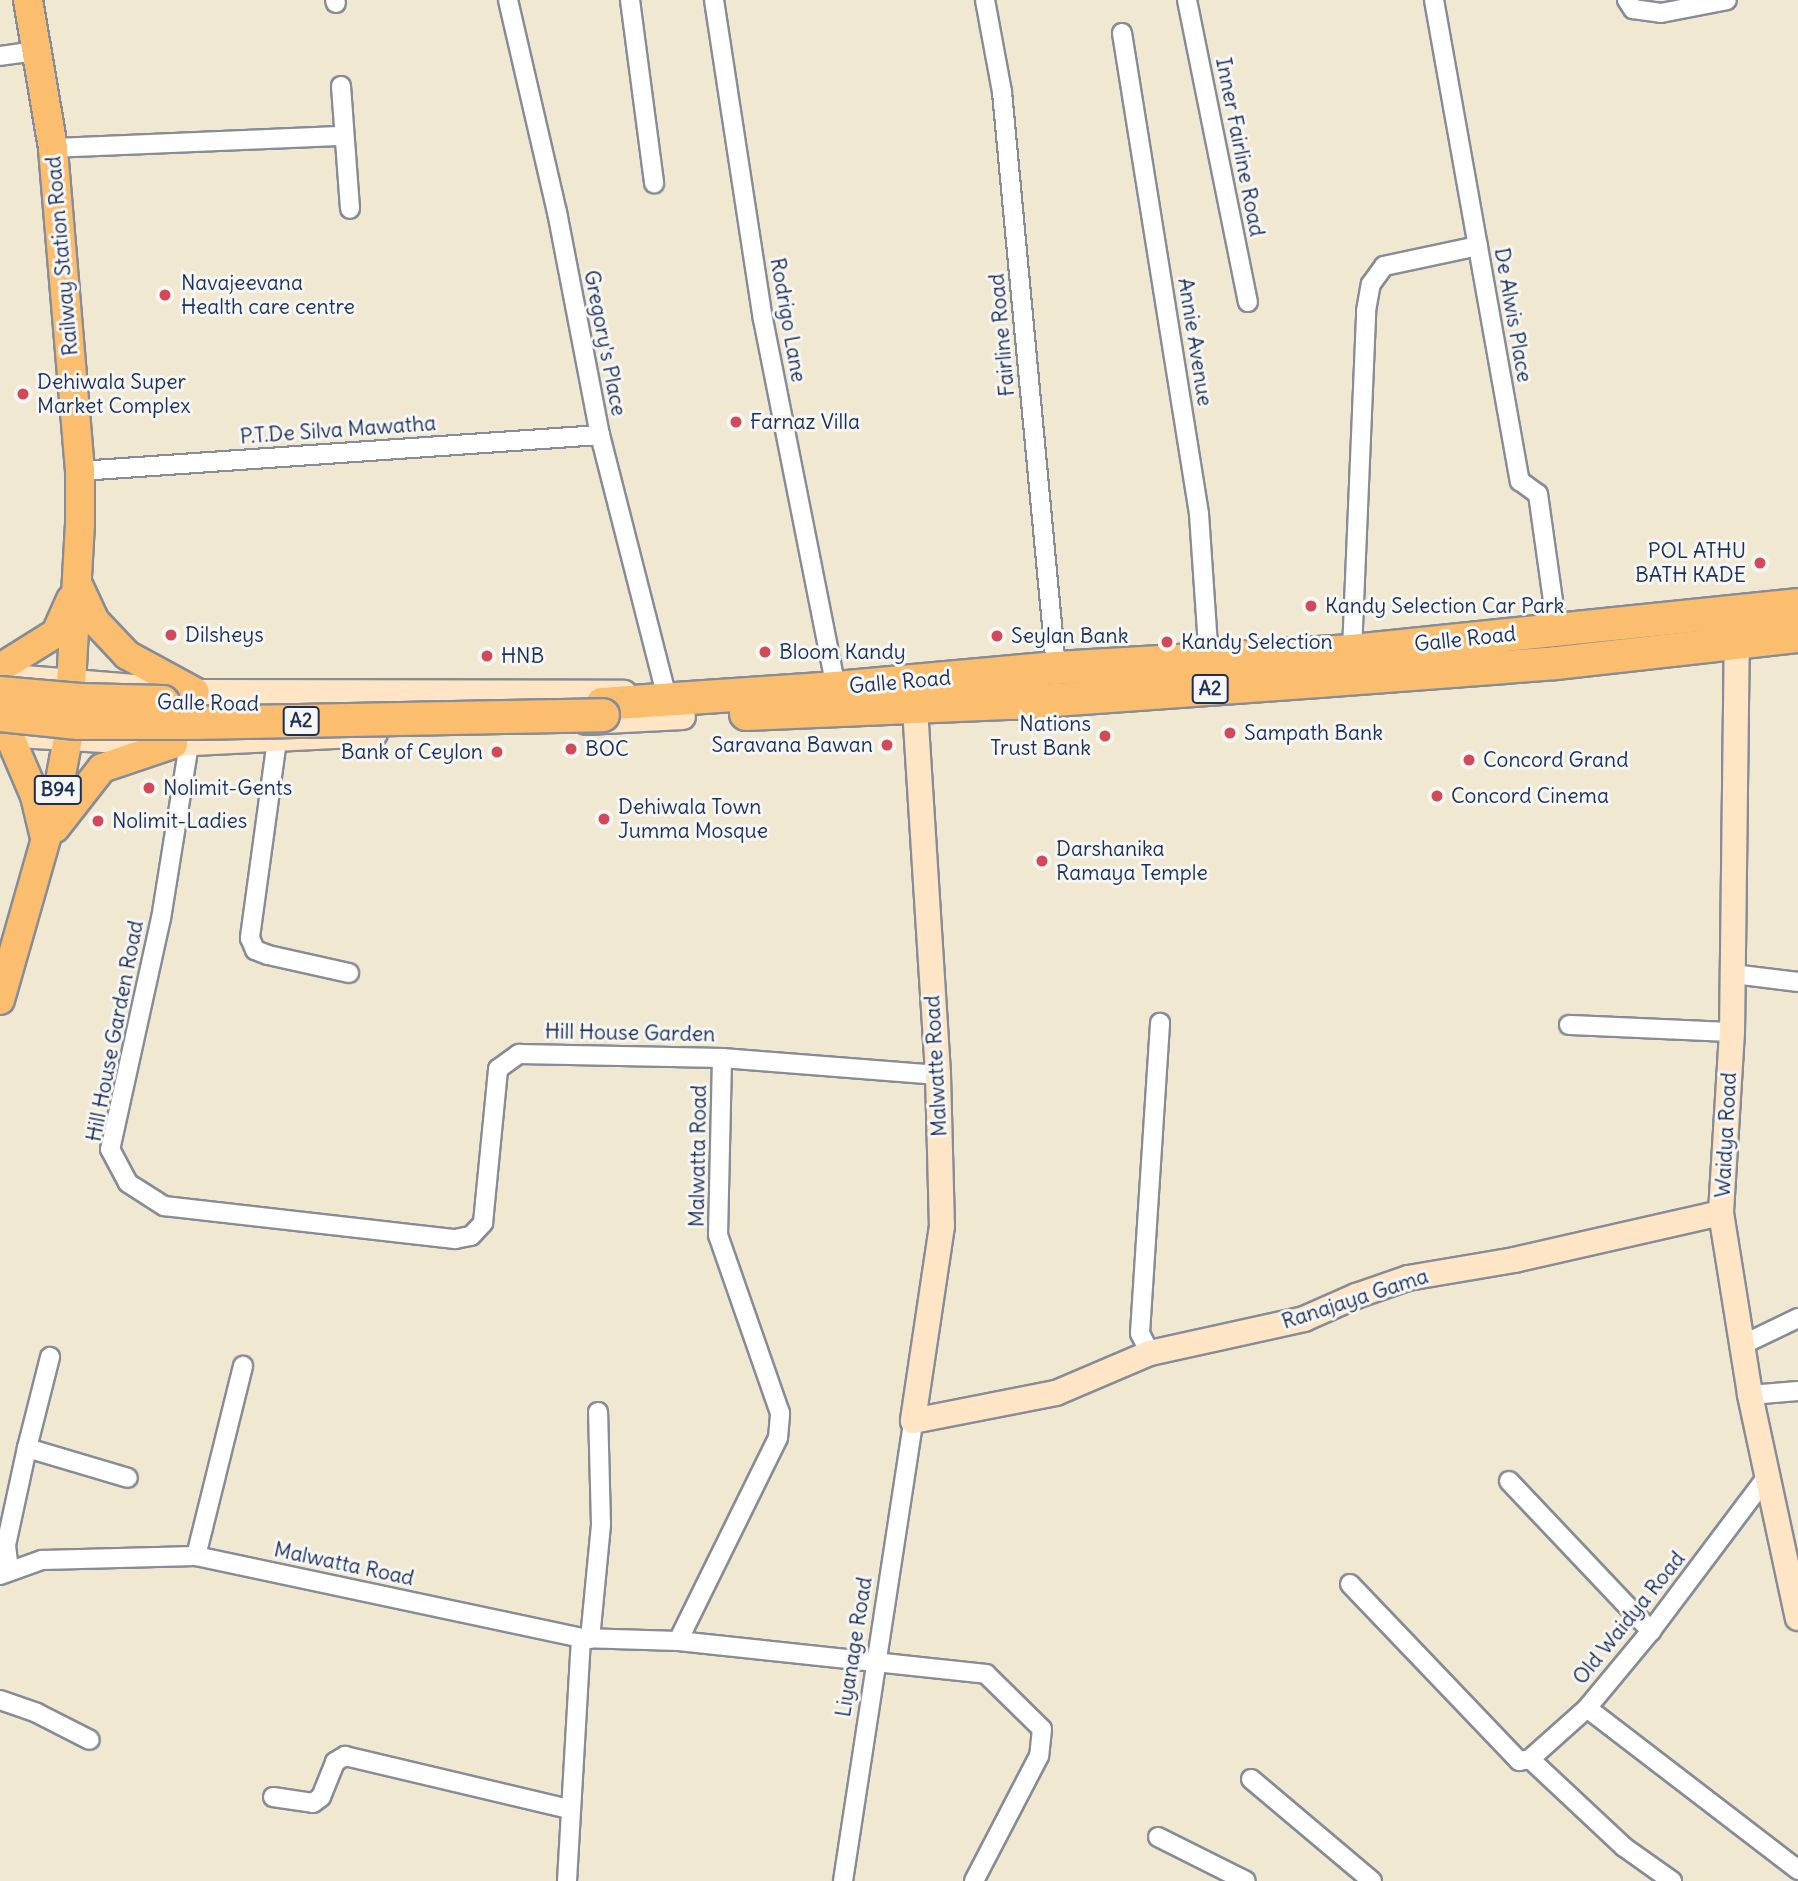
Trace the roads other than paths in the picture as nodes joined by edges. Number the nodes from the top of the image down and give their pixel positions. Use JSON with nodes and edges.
{"nodes":[{"id":1,"x":28,"y":0,"type":"edge"},
{"id":2,"x":508,"y":0,"type":"edge"},
{"id":3,"x":630,"y":0,"type":"edge"},
{"id":4,"x":714,"y":0,"type":"edge"},
{"id":5,"x":985,"y":0,"type":"edge"},
{"id":6,"x":1187,"y":0,"type":"edge"},
{"id":7,"x":1434,"y":0,"type":"edge"},
{"id":8,"x":1627,"y":0,"type":"edge"},
{"id":9,"x":1727,"y":0,"type":"edge"},
{"id":10,"x":1122,"y":33,"type":"dead end"},
{"id":11,"x":36,"y":51,"type":"junction"},
{"id":12,"x":0,"y":56,"type":"edge"},
{"id":13,"x":341,"y":86,"type":"dead end"},
{"id":14,"x":342,"y":136,"type":"junction"},
{"id":15,"x":53,"y":148,"type":"junction"},
{"id":16,"x":654,"y":183,"type":"dead end"},
{"id":17,"x":350,"y":209,"type":"dead end"},
{"id":18,"x":1478,"y":246,"type":"junction"},
{"id":19,"x":1248,"y":302,"type":"dead end"},
{"id":20,"x":600,"y":435,"type":"junction"},
{"id":21,"x":80,"y":471,"type":"junction"},
{"id":22,"x":78,"y":584,"type":"junction"},
{"id":23,"x":1798,"y":605,"type":"edge"},
{"id":24,"x":1737,"y":611,"type":"junction"},
{"id":25,"x":1557,"y":630,"type":"junction"},
{"id":26,"x":1798,"y":636,"type":"edge"},
{"id":27,"x":1736,"y":644,"type":"junction"},
{"id":28,"x":1352,"y":651,"type":"junction"},
{"id":29,"x":1209,"y":659,"type":"junction"},
{"id":30,"x":0,"y":668,"type":"edge"},
{"id":31,"x":1056,"y":668,"type":"junction"},
{"id":32,"x":0,"y":676,"type":"edge"},
{"id":33,"x":71,"y":681,"type":"junction"},
{"id":34,"x":836,"y":688,"type":"junction"},
{"id":35,"x":195,"y":692,"type":"junction"},
{"id":36,"x":299,"y":692,"type":"junction"},
{"id":37,"x":0,"y":693,"type":"edge"},
{"id":38,"x":681,"y":702,"type":"junction"},
{"id":39,"x":915,"y":708,"type":"junction"},
{"id":40,"x":602,"y":709,"type":"junction"},
{"id":41,"x":3,"y":728,"type":"edge"},
{"id":42,"x":68,"y":738,"type":"junction"},
{"id":43,"x":288,"y":739,"type":"junction"},
{"id":44,"x":181,"y":744,"type":"junction"},
{"id":45,"x":46,"y":841,"type":"junction"},
{"id":46,"x":349,"y":973,"type":"dead end"},
{"id":47,"x":1733,"y":974,"type":"junction"},
{"id":48,"x":1798,"y":982,"type":"edge"},
{"id":49,"x":2,"y":987,"type":"edge"},
{"id":50,"x":1160,"y":1023,"type":"dead end"},
{"id":51,"x":1569,"y":1025,"type":"dead end"},
{"id":52,"x":1732,"y":1032,"type":"junction"},
{"id":53,"x":722,"y":1058,"type":"junction"},
{"id":54,"x":938,"y":1075,"type":"junction"},
{"id":55,"x":1721,"y":1213,"type":"junction"},
{"id":56,"x":471,"y":1236,"type":"joint"},
{"id":57,"x":1798,"y":1318,"type":"edge"},
{"id":58,"x":1742,"y":1345,"type":"junction"},
{"id":59,"x":1150,"y":1353,"type":"junction"},
{"id":60,"x":50,"y":1357,"type":"dead end"},
{"id":61,"x":243,"y":1366,"type":"dead end"},
{"id":62,"x":1798,"y":1391,"type":"edge"},
{"id":63,"x":1750,"y":1395,"type":"junction"},
{"id":64,"x":598,"y":1412,"type":"dead end"},
{"id":65,"x":913,"y":1421,"type":"junction"},
{"id":66,"x":27,"y":1448,"type":"junction"},
{"id":67,"x":128,"y":1478,"type":"dead end"},
{"id":68,"x":1766,"y":1478,"type":"junction"},
{"id":69,"x":1509,"y":1481,"type":"dead end"},
{"id":70,"x":196,"y":1556,"type":"junction"},
{"id":71,"x":4,"y":1572,"type":"edge"},
{"id":72,"x":1350,"y":1584,"type":"dead end"},
{"id":73,"x":1797,"y":1611,"type":"edge"},
{"id":74,"x":1651,"y":1632,"type":"junction"},
{"id":75,"x":586,"y":1639,"type":"junction"},
{"id":76,"x":678,"y":1641,"type":"junction"},
{"id":77,"x":875,"y":1660,"type":"junction"},
{"id":78,"x":0,"y":1700,"type":"edge"},
{"id":79,"x":1587,"y":1708,"type":"junction"},
{"id":80,"x":90,"y":1740,"type":"dead end"},
{"id":81,"x":1530,"y":1759,"type":"junction"},
{"id":82,"x":1251,"y":1779,"type":"dead end"},
{"id":83,"x":273,"y":1797,"type":"dead end"},
{"id":84,"x":569,"y":1809,"type":"junction"},
{"id":85,"x":1158,"y":1837,"type":"dead end"},
{"id":86,"x":1798,"y":1870,"type":"edge"},
{"id":87,"x":567,"y":1881,"type":"edge"},
{"id":88,"x":843,"y":1881,"type":"edge"},
{"id":89,"x":974,"y":1881,"type":"edge"},
{"id":90,"x":1246,"y":1881,"type":"edge"},
{"id":91,"x":1372,"y":1881,"type":"edge"},
{"id":92,"x":1672,"y":1881,"type":"edge"}],
"edges":[{"from":1,"to":11,"type":"main road","name":"Railway Station Road"},
{"from":2,"to":20,"type":"street","name":"Gregory's Place"},
{"from":3,"to":16,"type":"street"},
{"from":4,"to":34,"type":"street","name":"Rodrigo Lane"},
{"from":5,"to":31,"type":"street","name":"Fairline Road"},
{"from":6,"to":19,"type":"street","name":"Inner Fairline Road"},
{"from":7,"to":18,"type":"street","name":"De Alwis Place"},
{"from":8,"to":9,"type":"street"},
{"from":10,"to":29,"type":"street","name":"Annie Avenue"},
{"from":11,"to":12,"type":"street"},
{"from":11,"to":15,"type":"main road","name":"Railway Station Road"},
{"from":13,"to":14,"type":"street"},
{"from":14,"to":15,"type":"street"},
{"from":14,"to":17,"type":"street"},
{"from":15,"to":21,"type":"main road","name":"Railway Station Road"},
{"from":18,"to":25,"type":"street","name":"De Alwis Place"},
{"from":18,"to":28,"type":"street"},
{"from":20,"to":21,"type":"street","name":"P.T.De Silva Mawatha"},
{"from":20,"to":38,"type":"street","name":"Gregory's Place"},
{"from":21,"to":22,"type":"main road","name":"Railway Station Road"},
{"from":22,"to":30,"type":"main road"},
{"from":22,"to":33,"type":"main road","name":"Railway Station Road"},
{"from":22,"to":35,"type":"main road"},
{"from":23,"to":24,"type":"highway","name":"Galle Road","number":"A2"},
{"from":24,"to":25,"type":"highway","name":"Galle Road","number":"A2"},
{"from":24,"to":27,"type":"street","name":"Waidya Road"},
{"from":25,"to":28,"type":"highway","name":"Galle Road","number":"A2"},
{"from":26,"to":27,"type":"highway","name":"Galle Road","number":"A2"},
{"from":27,"to":39,"type":"highway","name":"Galle Road","number":"A2"},
{"from":27,"to":47,"type":"street","name":"Waidya Road"},
{"from":28,"to":29,"type":"highway","name":"Galle Road","number":"A2"},
{"from":29,"to":31,"type":"highway","name":"Galle Road","number":"A2"},
{"from":31,"to":34,"type":"highway","name":"Galle Road","number":"A2"},
{"from":32,"to":33,"type":"street"},
{"from":33,"to":35,"type":"street"},
{"from":33,"to":42,"type":"main road","name":"Railway Station Road"},
{"from":34,"to":38,"type":"highway","name":"Galle Road","number":"A2"},
{"from":35,"to":36,"type":"street"},
{"from":36,"to":38,"type":"street"},
{"from":36,"to":43,"type":"street"},
{"from":37,"to":40,"type":"highway","name":"Galle Road","number":"A2","bridge":true},
{"from":38,"to":39,"type":"highway","name":"Galle Road","number":"A2"},
{"from":38,"to":40,"type":"highway","name":"Galle Road","number":"A2"},
{"from":38,"to":43,"type":"street"},
{"from":39,"to":54,"type":"street","name":"Malwatte Road"},
{"from":40,"to":41,"type":"highway","name":"Galle Road","number":"A2","bridge":true},
{"from":41,"to":42,"type":"street"},
{"from":41,"to":45,"type":"main road"},
{"from":42,"to":44,"type":"street"},
{"from":42,"to":45,"type":"main road","number":"B94"},
{"from":43,"to":44,"type":"street"},
{"from":43,"to":46,"type":"street"},
{"from":44,"to":45,"type":"main road"},
{"from":44,"to":56,"type":"street","name":"Hill House Garden Road"},
{"from":45,"to":49,"type":"main road","number":"B94"},
{"from":47,"to":48,"type":"street"},
{"from":47,"to":52,"type":"street","name":"Waidya Road"},
{"from":50,"to":59,"type":"street"},
{"from":51,"to":52,"type":"street"},
{"from":52,"to":55,"type":"street","name":"Waidya Road"},
{"from":53,"to":54,"type":"street","name":"Hill House Garden"},
{"from":53,"to":56,"type":"street","name":"Hill House Garden"},
{"from":53,"to":76,"type":"street","name":"Malwatta Road"},
{"from":54,"to":65,"type":"street","name":"Malwatte Road"},
{"from":55,"to":58,"type":"street","name":"Waidya Road"},
{"from":55,"to":59,"type":"street","name":"Ranajaya Gama"},
{"from":57,"to":58,"type":"street"},
{"from":58,"to":63,"type":"street","name":"Waidya Road"},
{"from":59,"to":65,"type":"street","name":"Ranajaya Gama"},
{"from":60,"to":66,"type":"street"},
{"from":61,"to":70,"type":"street"},
{"from":62,"to":63,"type":"street"},
{"from":63,"to":68,"type":"street","name":"Waidya Road"},
{"from":64,"to":75,"type":"street"},
{"from":65,"to":77,"type":"street","name":"Liyanage Road"},
{"from":66,"to":67,"type":"street"},
{"from":66,"to":71,"type":"street"},
{"from":68,"to":73,"type":"street","name":"Waidya Road"},
{"from":68,"to":74,"type":"street","name":"Old Waidya Road"},
{"from":69,"to":74,"type":"street"},
{"from":70,"to":71,"type":"street","name":"Malwatta Road"},
{"from":70,"to":75,"type":"street","name":"Malwatta Road"},
{"from":72,"to":81,"type":"street"},
{"from":74,"to":79,"type":"street","name":"Old Waidya Road"},
{"from":75,"to":76,"type":"street","name":"Malwatta Road"},
{"from":75,"to":84,"type":"street"},
{"from":76,"to":77,"type":"street","name":"Malwatta Road"},
{"from":77,"to":88,"type":"street","name":"Liyanage Road"},
{"from":77,"to":89,"type":"street","name":"Malwatta Road"},
{"from":78,"to":80,"type":"street"},
{"from":79,"to":81,"type":"street"},
{"from":79,"to":86,"type":"street","name":"Old Waidya Road"},
{"from":81,"to":92,"type":"street"},
{"from":82,"to":91,"type":"street"},
{"from":83,"to":84,"type":"street"},
{"from":84,"to":87,"type":"street"},
{"from":85,"to":90,"type":"street"}]}
